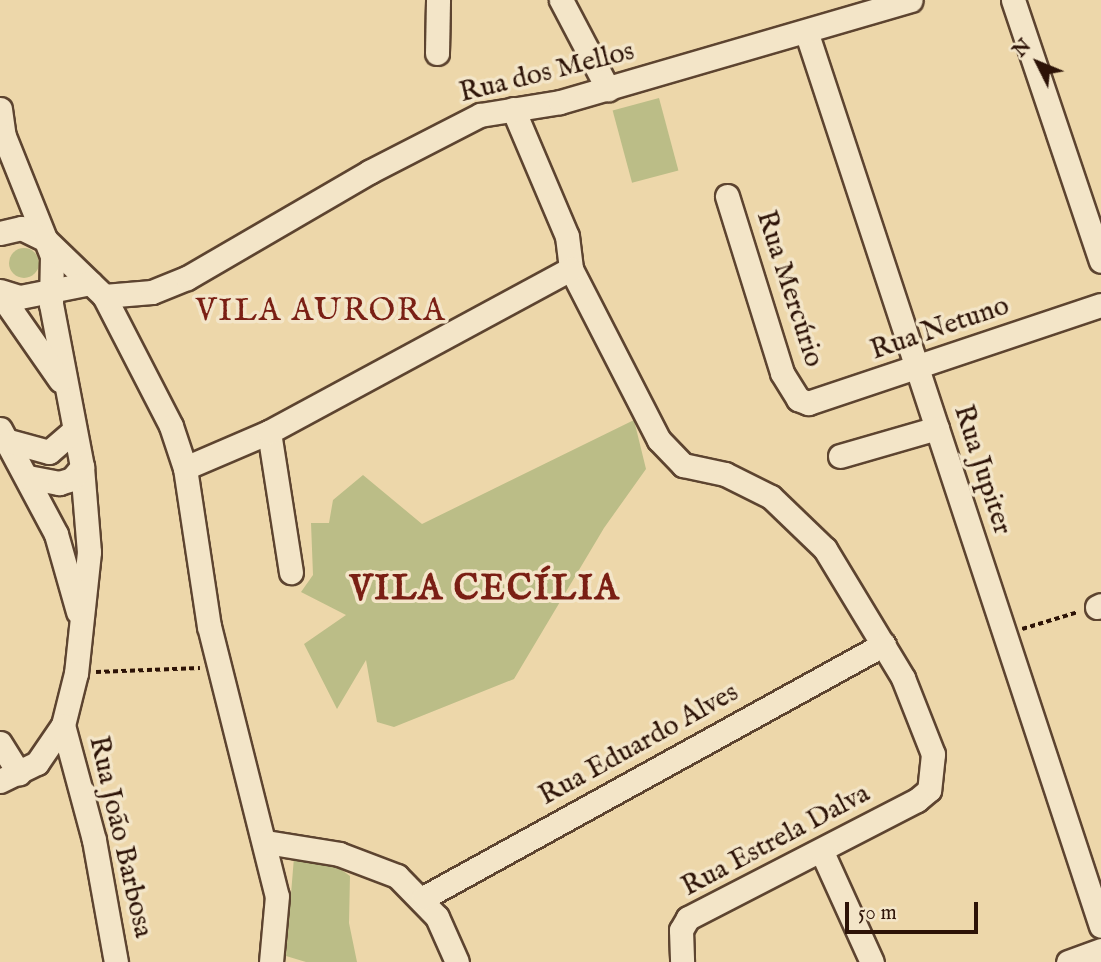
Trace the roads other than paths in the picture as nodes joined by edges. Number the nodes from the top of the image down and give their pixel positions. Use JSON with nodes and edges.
{"nodes":[{"id":1,"x":438,"y":0,"type":"edge"},
{"id":2,"x":561,"y":0,"type":"edge"},
{"id":3,"x":910,"y":0,"type":"edge"},
{"id":4,"x":1013,"y":0,"type":"edge"},
{"id":5,"x":807,"y":34,"type":"junction"},
{"id":6,"x":438,"y":53,"type":"dead end"},
{"id":7,"x":608,"y":89,"type":"junction"},
{"id":8,"x":0,"y":109,"type":"edge"},
{"id":9,"x":513,"y":109,"type":"junction"},
{"id":10,"x":4,"y":136,"type":"junction"},
{"id":11,"x":0,"y":159,"type":"edge"},
{"id":12,"x":727,"y":196,"type":"dead end"},
{"id":13,"x":0,"y":233,"type":"edge"},
{"id":14,"x":46,"y":240,"type":"junction"},
{"id":15,"x":1101,"y":261,"type":"edge"},
{"id":16,"x":571,"y":269,"type":"junction"},
{"id":17,"x":98,"y":290,"type":"junction"},
{"id":18,"x":0,"y":293,"type":"edge"},
{"id":19,"x":50,"y":293,"type":"junction"},
{"id":20,"x":1101,"y":306,"type":"edge"},
{"id":21,"x":917,"y":367,"type":"junction"},
{"id":22,"x":64,"y":385,"type":"junction"},
{"id":23,"x":798,"y":399,"type":"joint"},
{"id":24,"x":937,"y":428,"type":"junction"},
{"id":25,"x":74,"y":430,"type":"junction"},
{"id":26,"x":269,"y":432,"type":"junction"},
{"id":27,"x":5,"y":435,"type":"edge"},
{"id":28,"x":840,"y":456,"type":"dead end"},
{"id":29,"x":82,"y":467,"type":"junction"},
{"id":30,"x":185,"y":468,"type":"junction"},
{"id":31,"x":28,"y":477,"type":"junction"},
{"id":32,"x":291,"y":572,"type":"dead end"},
{"id":33,"x":80,"y":622,"type":"junction"},
{"id":34,"x":884,"y":644,"type":"junction"},
{"id":35,"x":63,"y":725,"type":"junction"},
{"id":36,"x":0,"y":743,"type":"edge"},
{"id":37,"x":9,"y":777,"type":"edge"},
{"id":38,"x":266,"y":842,"type":"junction"},
{"id":39,"x":822,"y":852,"type":"junction"},
{"id":40,"x":424,"y":898,"type":"junction"},
{"id":41,"x":1101,"y":926,"type":"edge"},
{"id":42,"x":1101,"y":950,"type":"edge"},
{"id":43,"x":116,"y":962,"type":"edge"},
{"id":44,"x":271,"y":962,"type":"edge"},
{"id":45,"x":457,"y":962,"type":"edge"},
{"id":46,"x":682,"y":962,"type":"edge"},
{"id":47,"x":872,"y":962,"type":"edge"},
{"id":48,"x":1068,"y":962,"type":"edge"}],
"edges":[{"from":1,"to":6,"type":"street"},
{"from":2,"to":7,"type":"street"},
{"from":3,"to":5,"type":"street","name":"Rua dos Mellos"},
{"from":4,"to":15,"type":"street"},
{"from":5,"to":7,"type":"street","name":"Rua dos Mellos"},
{"from":5,"to":21,"type":"street","name":"Rua Jupiter"},
{"from":7,"to":9,"type":"street","name":"Rua dos Mellos"},
{"from":8,"to":10,"type":"street"},
{"from":9,"to":16,"type":"street"},
{"from":9,"to":17,"type":"street","name":"Rua dos Mellos"},
{"from":10,"to":11,"type":"street"},
{"from":10,"to":14,"type":"street"},
{"from":12,"to":23,"type":"street","name":"Rua Mercúrio"},
{"from":13,"to":14,"type":"street"},
{"from":14,"to":17,"type":"street"},
{"from":14,"to":19,"type":"street"},
{"from":16,"to":26,"type":"street"},
{"from":16,"to":34,"type":"street"},
{"from":17,"to":19,"type":"street","name":"Rua dos Mellos"},
{"from":17,"to":30,"type":"street"},
{"from":18,"to":19,"type":"street","name":"Rua dos Mellos"},
{"from":18,"to":22,"type":"street"},
{"from":19,"to":22,"type":"street"},
{"from":20,"to":21,"type":"street","name":"Rua Netuno"},
{"from":21,"to":23,"type":"street","name":"Rua Netuno"},
{"from":21,"to":24,"type":"street","name":"Rua Jupiter"},
{"from":22,"to":25,"type":"street"},
{"from":24,"to":28,"type":"street"},
{"from":24,"to":41,"type":"street","name":"Rua Jupiter"},
{"from":25,"to":27,"type":"street"},
{"from":25,"to":29,"type":"street"},
{"from":26,"to":30,"type":"street"},
{"from":26,"to":32,"type":"street"},
{"from":27,"to":31,"type":"street"},
{"from":29,"to":31,"type":"street"},
{"from":29,"to":33,"type":"street"},
{"from":30,"to":38,"type":"street"},
{"from":31,"to":33,"type":"street"},
{"from":33,"to":35,"type":"street"},
{"from":34,"to":39,"type":"street","name":"Rua Estrela Dalva"},
{"from":34,"to":40,"type":"street","name":"Rua Eduardo Alves"},
{"from":35,"to":37,"type":"street"},
{"from":35,"to":43,"type":"street","name":"Rua João Barbosa"},
{"from":36,"to":37,"type":"street"},
{"from":38,"to":40,"type":"street"},
{"from":38,"to":44,"type":"street"},
{"from":39,"to":46,"type":"street","name":"Rua Estrela Dalva"},
{"from":39,"to":47,"type":"street"},
{"from":40,"to":45,"type":"street"},
{"from":42,"to":48,"type":"street"}]}
